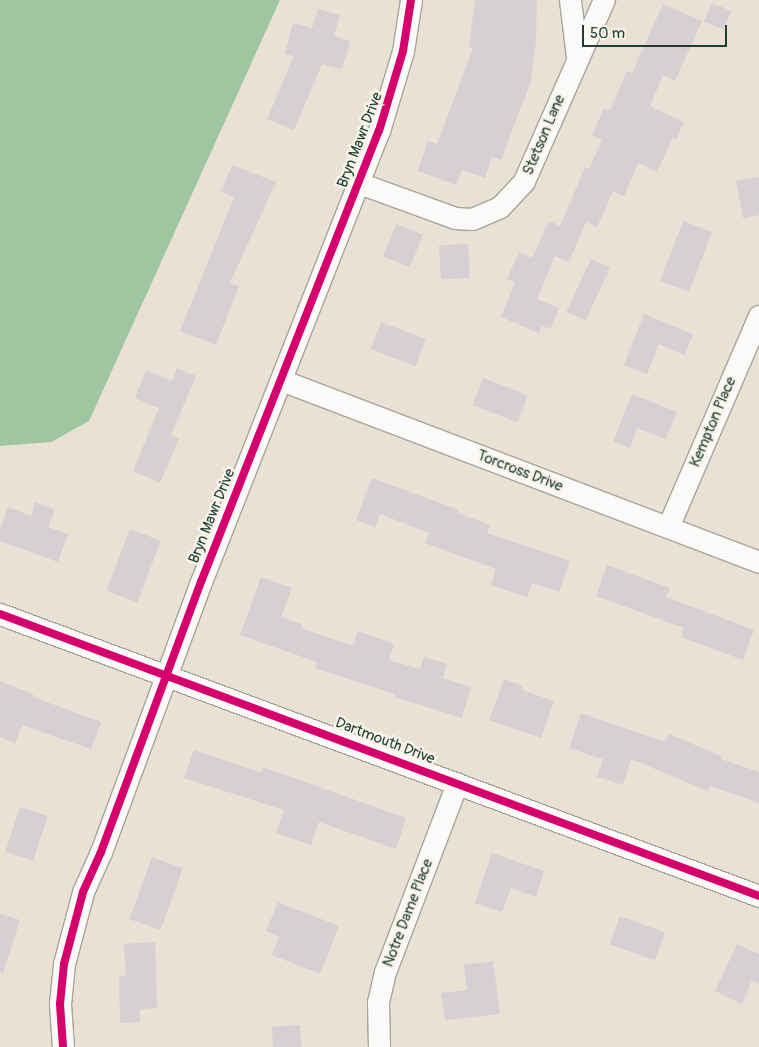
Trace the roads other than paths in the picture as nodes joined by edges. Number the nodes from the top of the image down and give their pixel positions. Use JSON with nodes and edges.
{"nodes":[{"id":1,"x":411,"y":0,"type":"edge"},
{"id":2,"x":570,"y":0,"type":"edge"},
{"id":3,"x":604,"y":0,"type":"edge"},
{"id":4,"x":577,"y":57,"type":"junction"},
{"id":5,"x":359,"y":183,"type":"junction"},
{"id":6,"x":759,"y":316,"type":"edge"},
{"id":7,"x":281,"y":380,"type":"junction"},
{"id":8,"x":668,"y":527,"type":"junction"},
{"id":9,"x":759,"y":562,"type":"edge"},
{"id":10,"x":0,"y":614,"type":"edge"},
{"id":11,"x":167,"y":675,"type":"junction"},
{"id":12,"x":457,"y":783,"type":"junction"},
{"id":13,"x":759,"y":896,"type":"edge"},
{"id":14,"x":63,"y":1047,"type":"edge"},
{"id":15,"x":379,"y":1047,"type":"edge"}],
"edges":[{"from":1,"to":5,"type":"street","name":"Bryn Mawr Drive"},
{"from":2,"to":4,"type":"street"},
{"from":3,"to":4,"type":"street","name":"Stetson Lane"},
{"from":4,"to":5,"type":"street","name":"Stetson Lane"},
{"from":5,"to":7,"type":"street","name":"Bryn Mawr Drive"},
{"from":6,"to":8,"type":"street","name":"Kempton Place"},
{"from":7,"to":8,"type":"street","name":"Torcross Drive"},
{"from":7,"to":11,"type":"street","name":"Bryn Mawr Drive"},
{"from":8,"to":9,"type":"street","name":"Torcross Drive"},
{"from":10,"to":11,"type":"street","name":"Dartmouth Drive"},
{"from":11,"to":12,"type":"street","name":"Dartmouth Drive"},
{"from":11,"to":14,"type":"street","name":"Bryn Mawr Drive"},
{"from":12,"to":13,"type":"street","name":"Dartmouth Drive"},
{"from":12,"to":15,"type":"street","name":"Notre Dame Place"}]}
